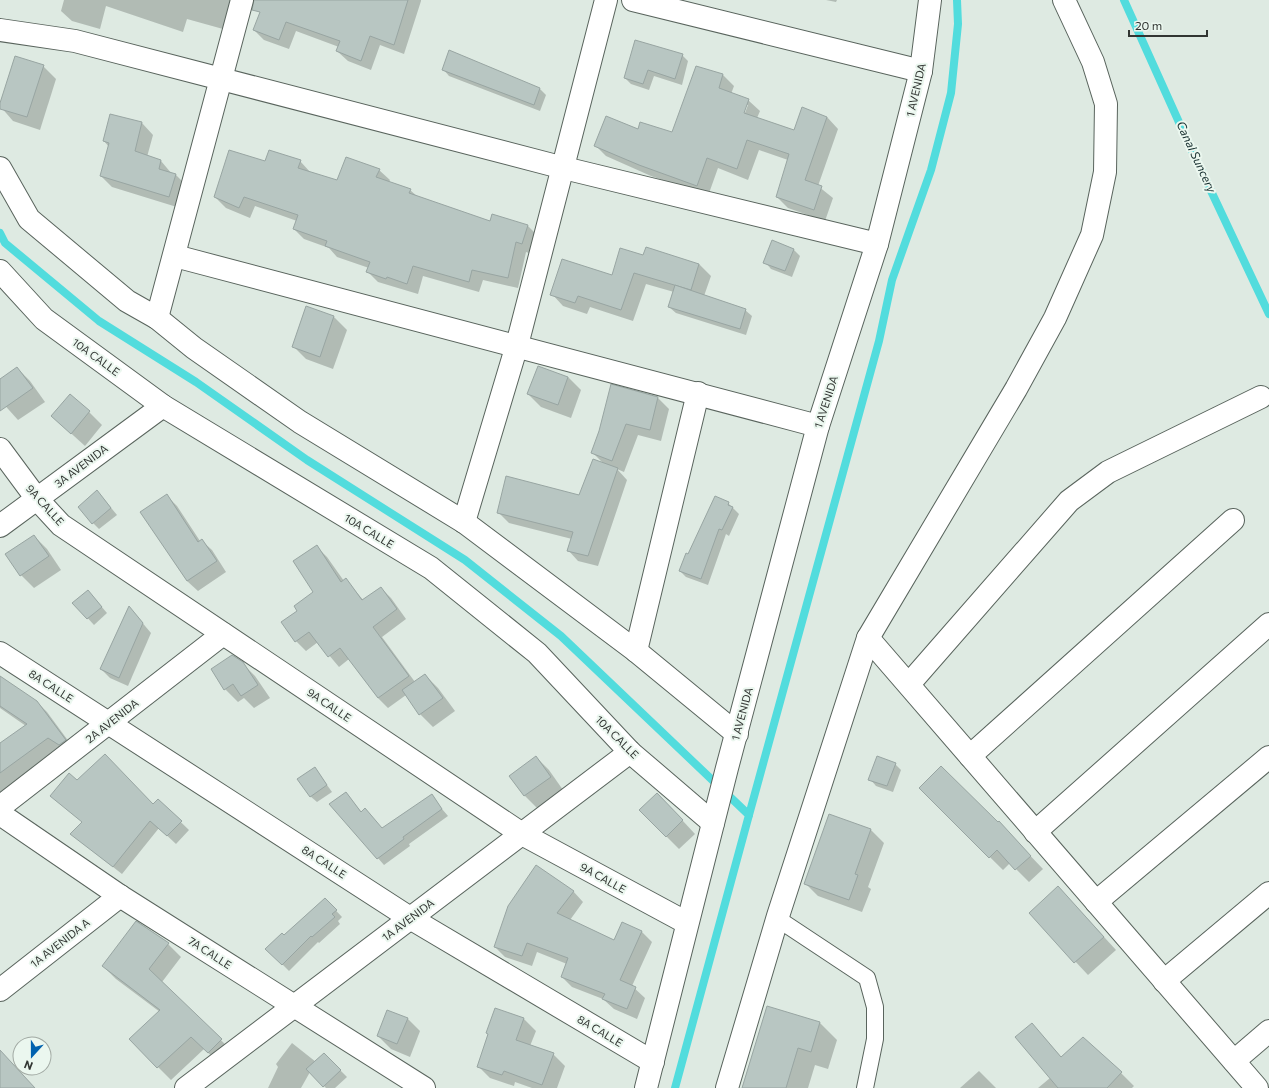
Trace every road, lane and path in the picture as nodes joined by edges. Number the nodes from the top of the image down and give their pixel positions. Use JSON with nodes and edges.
{"nodes":[{"id":1,"x":242,"y":0,"type":"edge"},
{"id":2,"x":606,"y":0,"type":"edge"},
{"id":3,"x":632,"y":0,"type":"edge"},
{"id":4,"x":930,"y":0,"type":"edge"},
{"id":5,"x":1064,"y":0,"type":"edge"},
{"id":6,"x":0,"y":30,"type":"edge"},
{"id":7,"x":921,"y":71,"type":"junction"},
{"id":8,"x":221,"y":80,"type":"junction"},
{"id":9,"x":0,"y":168,"type":"edge"},
{"id":10,"x":564,"y":168,"type":"junction"},
{"id":11,"x":877,"y":244,"type":"junction"},
{"id":12,"x":175,"y":256,"type":"junction"},
{"id":13,"x":0,"y":271,"type":"edge"},
{"id":14,"x":157,"y":318,"type":"junction"},
{"id":15,"x":518,"y":345,"type":"junction"},
{"id":16,"x":698,"y":393,"type":"junction"},
{"id":17,"x":1261,"y":397,"type":"dead end"},
{"id":18,"x":163,"y":406,"type":"junction"},
{"id":19,"x":818,"y":426,"type":"junction"},
{"id":20,"x":0,"y":449,"type":"edge"},
{"id":21,"x":37,"y":498,"type":"junction"},
{"id":22,"x":1233,"y":520,"type":"dead end"},
{"id":23,"x":464,"y":522,"type":"junction"},
{"id":24,"x":0,"y":526,"type":"edge"},
{"id":25,"x":1269,"y":624,"type":"edge"},
{"id":26,"x":223,"y":634,"type":"junction"},
{"id":27,"x":868,"y":638,"type":"junction"},
{"id":28,"x":636,"y":650,"type":"junction"},
{"id":29,"x":0,"y":653,"type":"edge"},
{"id":30,"x":909,"y":684,"type":"junction"},
{"id":31,"x":108,"y":723,"type":"junction"},
{"id":32,"x":737,"y":734,"type":"junction"},
{"id":33,"x":630,"y":752,"type":"junction"},
{"id":34,"x":970,"y":756,"type":"junction"},
{"id":35,"x":1269,"y":757,"type":"edge"},
{"id":36,"x":0,"y":807,"type":"edge"},
{"id":37,"x":716,"y":813,"type":"junction"},
{"id":38,"x":0,"y":814,"type":"edge"},
{"id":39,"x":1035,"y":832,"type":"junction"},
{"id":40,"x":522,"y":834,"type":"junction"},
{"id":41,"x":1269,"y":893,"type":"edge"},
{"id":42,"x":120,"y":896,"type":"junction"},
{"id":43,"x":1096,"y":902,"type":"junction"},
{"id":44,"x":778,"y":916,"type":"junction"},
{"id":45,"x":410,"y":918,"type":"junction"},
{"id":46,"x":687,"y":923,"type":"junction"},
{"id":47,"x":1164,"y":981,"type":"junction"},
{"id":48,"x":0,"y":990,"type":"edge"},
{"id":49,"x":293,"y":1007,"type":"junction"},
{"id":50,"x":1269,"y":1031,"type":"edge"},
{"id":51,"x":1234,"y":1061,"type":"junction"},
{"id":52,"x":653,"y":1062,"type":"junction"},
{"id":53,"x":186,"y":1088,"type":"edge"},
{"id":54,"x":424,"y":1088,"type":"edge"},
{"id":55,"x":646,"y":1088,"type":"edge"},
{"id":56,"x":727,"y":1088,"type":"edge"},
{"id":57,"x":865,"y":1088,"type":"edge"},
{"id":58,"x":1257,"y":1088,"type":"edge"}],
"edges":[{"from":1,"to":8,"type":"street"},
{"from":2,"to":10,"type":"street"},
{"from":3,"to":7,"type":"street"},
{"from":4,"to":7,"type":"street","name":"1 AVENIDA"},
{"from":5,"to":27,"type":"street"},
{"from":6,"to":8,"type":"street"},
{"from":7,"to":11,"type":"street","name":"1 AVENIDA"},
{"from":8,"to":10,"type":"street"},
{"from":8,"to":12,"type":"street"},
{"from":9,"to":14,"type":"street"},
{"from":10,"to":11,"type":"street"},
{"from":10,"to":15,"type":"street"},
{"from":11,"to":19,"type":"street","name":"1 AVENIDA"},
{"from":12,"to":14,"type":"street"},
{"from":12,"to":15,"type":"street"},
{"from":13,"to":18,"type":"street","name":"10A CALLE"},
{"from":14,"to":23,"type":"street"},
{"from":15,"to":16,"type":"street"},
{"from":15,"to":23,"type":"street"},
{"from":16,"to":19,"type":"street"},
{"from":16,"to":28,"type":"street"},
{"from":17,"to":30,"type":"street"},
{"from":18,"to":21,"type":"street","name":"3A AVENIDA"},
{"from":18,"to":33,"type":"street","name":"10A CALLE"},
{"from":19,"to":32,"type":"street","name":"1 AVENIDA"},
{"from":20,"to":21,"type":"street","name":"9A CALLE"},
{"from":21,"to":24,"type":"street","name":"3A AVENIDA"},
{"from":21,"to":26,"type":"street","name":"9A CALLE"},
{"from":22,"to":34,"type":"street"},
{"from":23,"to":28,"type":"street"},
{"from":25,"to":39,"type":"street"},
{"from":26,"to":31,"type":"street","name":"2A AVENIDA"},
{"from":26,"to":40,"type":"street","name":"9A CALLE"},
{"from":27,"to":30,"type":"street"},
{"from":27,"to":44,"type":"street"},
{"from":28,"to":32,"type":"street"},
{"from":29,"to":31,"type":"street","name":"8A CALLE"},
{"from":30,"to":34,"type":"street"},
{"from":31,"to":36,"type":"street","name":"2A AVENIDA"},
{"from":31,"to":45,"type":"street","name":"8A CALLE"},
{"from":32,"to":37,"type":"street","name":"1 AVENIDA"},
{"from":33,"to":37,"type":"street","name":"10A CALLE"},
{"from":33,"to":40,"type":"street","name":"1A AVENIDA"},
{"from":34,"to":39,"type":"street"},
{"from":35,"to":43,"type":"street"},
{"from":37,"to":46,"type":"street"},
{"from":38,"to":42,"type":"street","name":"7A CALLE"},
{"from":39,"to":43,"type":"street"},
{"from":40,"to":45,"type":"street","name":"1A AVENIDA"},
{"from":40,"to":46,"type":"street","name":"9A CALLE"},
{"from":41,"to":47,"type":"street"},
{"from":42,"to":48,"type":"street","name":"1A AVENIDA A"},
{"from":42,"to":49,"type":"street","name":"7A CALLE"},
{"from":43,"to":47,"type":"street"},
{"from":44,"to":56,"type":"street"},
{"from":44,"to":57,"type":"lane"},
{"from":45,"to":49,"type":"street","name":"1A AVENIDA"},
{"from":45,"to":52,"type":"street","name":"8A CALLE"},
{"from":46,"to":52,"type":"street"},
{"from":47,"to":51,"type":"street"},
{"from":49,"to":53,"type":"street","name":"1A AVENIDA"},
{"from":49,"to":54,"type":"street","name":"7A CALLE"},
{"from":50,"to":51,"type":"street"},
{"from":51,"to":58,"type":"street"},
{"from":52,"to":55,"type":"street"}]}
